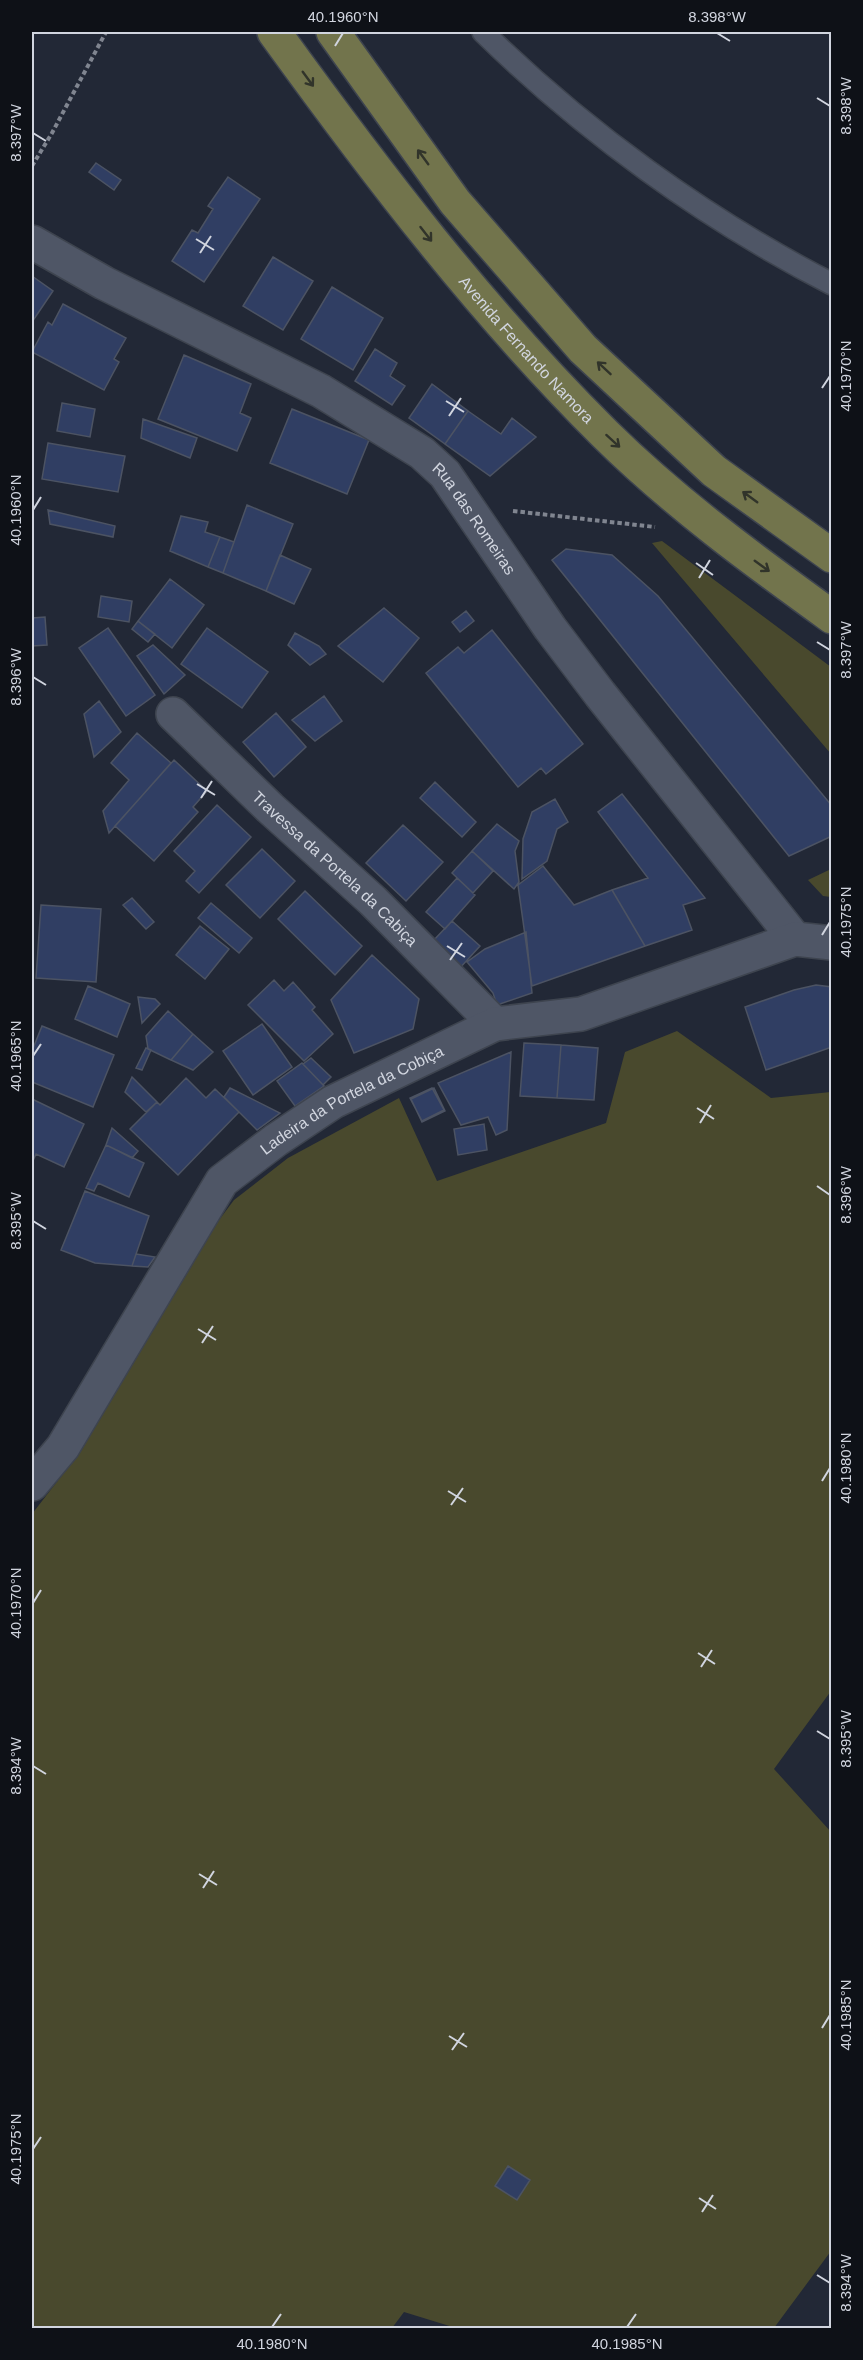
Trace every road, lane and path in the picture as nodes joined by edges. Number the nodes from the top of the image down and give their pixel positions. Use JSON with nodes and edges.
{"nodes":[{"id":1,"x":106,"y":32,"type":"edge"},
{"id":2,"x":274,"y":32,"type":"edge"},
{"id":3,"x":333,"y":32,"type":"edge"},
{"id":4,"x":483,"y":32,"type":"edge"},
{"id":5,"x":32,"y":166,"type":"edge"},
{"id":6,"x":32,"y":242,"type":"edge"},
{"id":7,"x":831,"y":284,"type":"edge"},
{"id":8,"x":468,"y":506,"type":"junction"},
{"id":9,"x":666,"y":529,"type":"dead end"},
{"id":10,"x":831,"y":556,"type":"edge"},
{"id":11,"x":831,"y":617,"type":"edge"},
{"id":12,"x":173,"y":714,"type":"dead end"},
{"id":13,"x":795,"y":939,"type":"junction"},
{"id":14,"x":831,"y":943,"type":"edge"},
{"id":15,"x":495,"y":1024,"type":"junction"},
{"id":16,"x":32,"y":1484,"type":"edge"}],
"edges":[{"from":1,"to":5,"type":"path"},
{"from":2,"to":11,"type":"main road","name":"Avenida Fernando Namora","one_way":true},
{"from":10,"to":3,"type":"main road","one_way":true},
{"from":4,"to":7,"type":"lane"},
{"from":6,"to":8,"type":"street","name":"Rua das Romeiras"},
{"from":8,"to":9,"type":"path"},
{"from":8,"to":13,"type":"street","name":"Rua das Romeiras"},
{"from":12,"to":15,"type":"street","name":"Travessa da Portela da Cabiça"},
{"from":13,"to":14,"type":"street","name":"Ladeira da Portela da Cobiça"},
{"from":13,"to":15,"type":"street","name":"Ladeira da Portela da Cobiça"},
{"from":15,"to":16,"type":"street","name":"Ladeira da Portela da Cobiça"}]}
